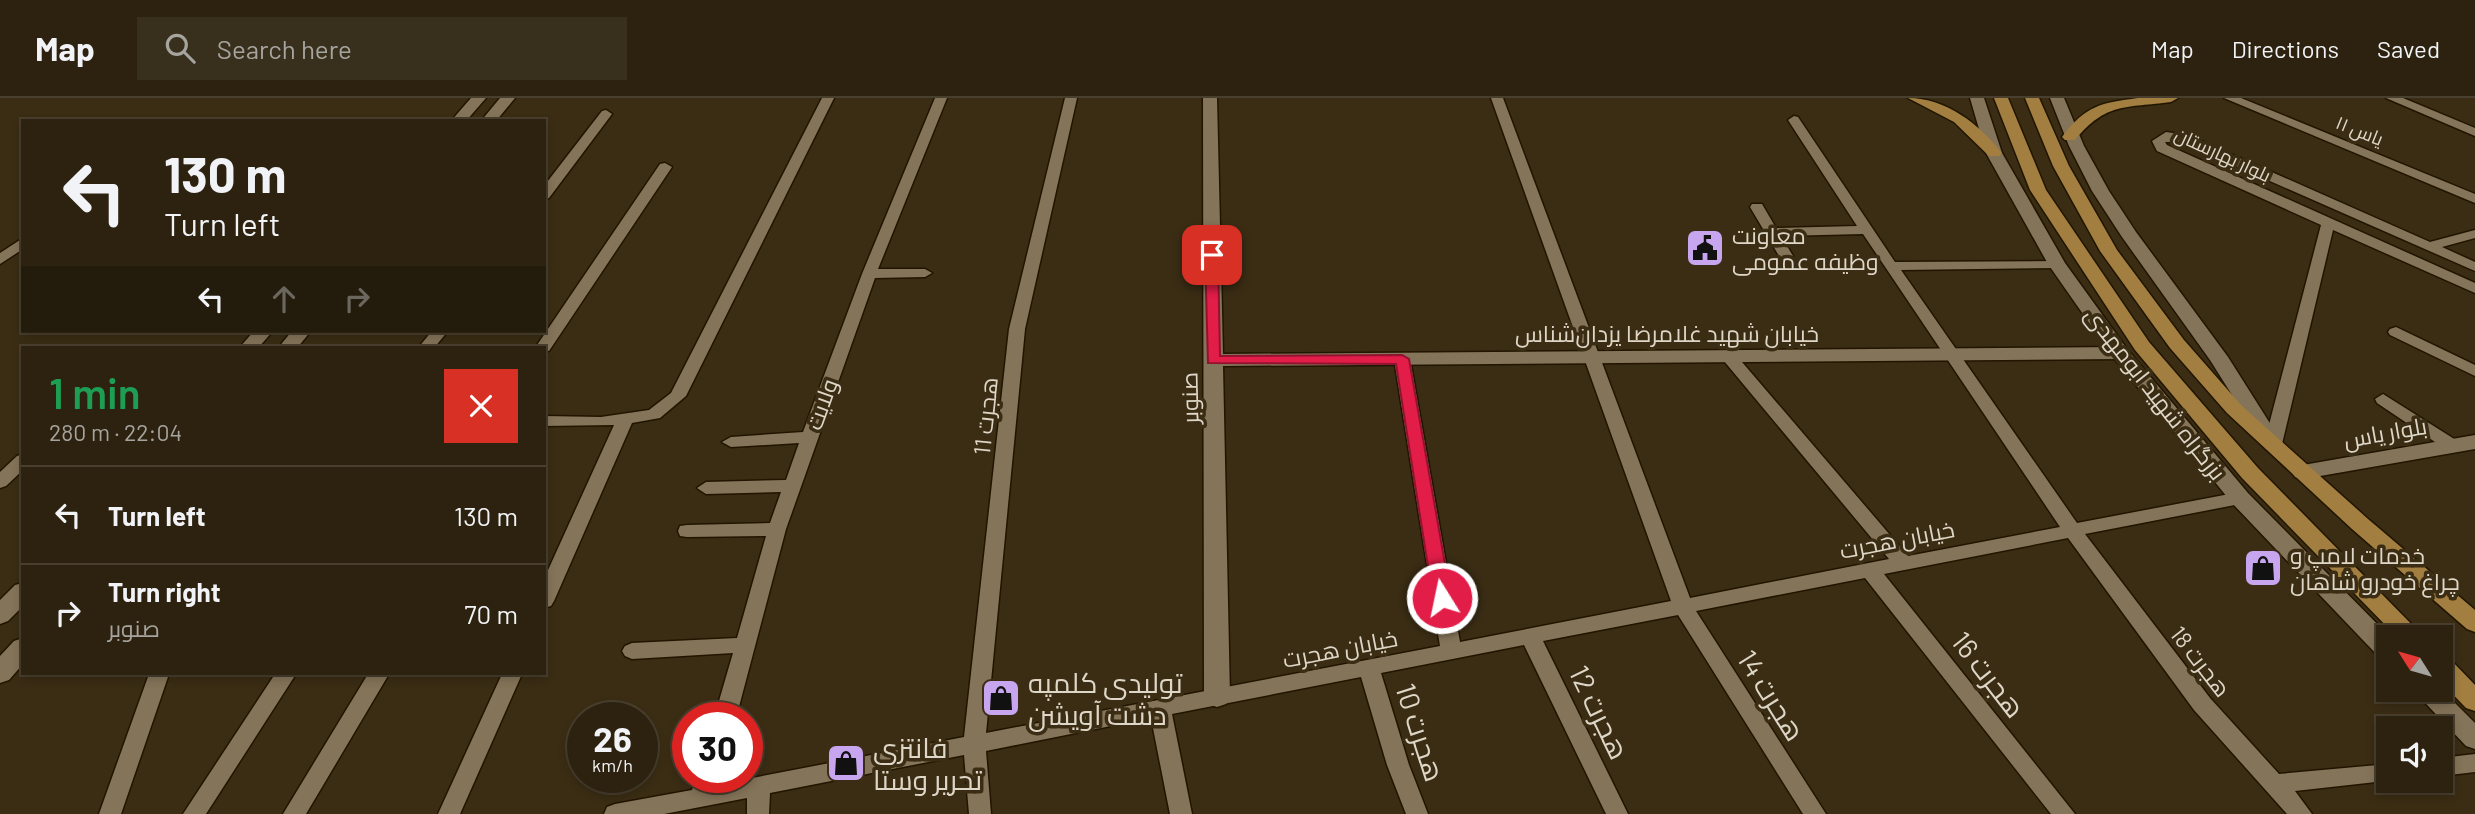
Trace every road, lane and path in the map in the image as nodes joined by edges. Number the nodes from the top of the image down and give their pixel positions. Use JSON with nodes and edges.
{"nodes":[{"id":1,"x":479,"y":98,"type":"edge"},
{"id":2,"x":508,"y":98,"type":"edge"},
{"id":3,"x":828,"y":98,"type":"edge"},
{"id":4,"x":941,"y":98,"type":"edge"},
{"id":5,"x":1070,"y":98,"type":"edge"},
{"id":6,"x":1210,"y":98,"type":"edge"},
{"id":7,"x":1497,"y":98,"type":"edge"},
{"id":8,"x":1915,"y":98,"type":"edge"},
{"id":9,"x":1977,"y":98,"type":"edge"},
{"id":10,"x":2001,"y":98,"type":"edge"},
{"id":11,"x":2032,"y":98,"type":"edge"},
{"id":12,"x":2057,"y":98,"type":"edge"},
{"id":13,"x":2171,"y":98,"type":"edge"},
{"id":14,"x":2230,"y":98,"type":"edge"},
{"id":15,"x":2392,"y":98,"type":"edge"},
{"id":16,"x":606,"y":114,"type":"dead end"},
{"id":17,"x":460,"y":119,"type":"edge"},
{"id":18,"x":490,"y":119,"type":"edge"},
{"id":19,"x":1794,"y":120,"type":"dead end"},
{"id":20,"x":2475,"y":132,"type":"edge"},
{"id":21,"x":2070,"y":137,"type":"junction"},
{"id":22,"x":1994,"y":153,"type":"junction"},
{"id":23,"x":665,"y":167,"type":"dead end"},
{"id":24,"x":546,"y":192,"type":"edge"},
{"id":25,"x":2475,"y":199,"type":"edge"},
{"id":26,"x":1757,"y":207,"type":"dead end"},
{"id":27,"x":2026,"y":208,"type":"junction"},
{"id":28,"x":2328,"y":224,"type":"junction"},
{"id":29,"x":1868,"y":230,"type":"junction"},
{"id":30,"x":1772,"y":232,"type":"junction"},
{"id":31,"x":2475,"y":234,"type":"edge"},
{"id":32,"x":21,"y":244,"type":"edge"},
{"id":33,"x":2430,"y":247,"type":"junction"},
{"id":34,"x":1786,"y":257,"type":"dead end"},
{"id":35,"x":0,"y":260,"type":"edge"},
{"id":36,"x":2085,"y":260,"type":"junction"},
{"id":37,"x":2057,"y":264,"type":"junction"},
{"id":38,"x":1891,"y":266,"type":"junction"},
{"id":39,"x":2475,"y":267,"type":"edge"},
{"id":40,"x":925,"y":273,"type":"dead end"},
{"id":41,"x":869,"y":274,"type":"junction"},
{"id":42,"x":2475,"y":289,"type":"edge"},
{"id":43,"x":2396,"y":332,"type":"dead end"},
{"id":44,"x":262,"y":333,"type":"edge"},
{"id":45,"x":250,"y":346,"type":"edge"},
{"id":46,"x":544,"y":346,"type":"edge"},
{"id":47,"x":2120,"y":353,"type":"junction"},
{"id":48,"x":1951,"y":356,"type":"junction"},
{"id":49,"x":1590,"y":358,"type":"junction"},
{"id":50,"x":1730,"y":358,"type":"junction"},
{"id":51,"x":1402,"y":359,"type":"junction"},
{"id":52,"x":1213,"y":360,"type":"junction"},
{"id":53,"x":2475,"y":371,"type":"edge"},
{"id":54,"x":2383,"y":399,"type":"dead end"},
{"id":55,"x":626,"y":418,"type":"junction"},
{"id":56,"x":546,"y":422,"type":"edge"},
{"id":57,"x":810,"y":437,"type":"junction"},
{"id":58,"x":731,"y":442,"type":"dead end"},
{"id":59,"x":2475,"y":442,"type":"edge"},
{"id":60,"x":2273,"y":444,"type":"junction"},
{"id":61,"x":2453,"y":446,"type":"junction"},
{"id":62,"x":21,"y":462,"type":"edge"},
{"id":63,"x":2303,"y":472,"type":"junction"},
{"id":64,"x":0,"y":482,"type":"edge"},
{"id":65,"x":793,"y":486,"type":"junction"},
{"id":66,"x":706,"y":488,"type":"dead end"},
{"id":67,"x":2240,"y":498,"type":"junction"},
{"id":68,"x":777,"y":529,"type":"junction"},
{"id":69,"x":2072,"y":530,"type":"junction"},
{"id":70,"x":687,"y":531,"type":"dead end"},
{"id":71,"x":1903,"y":563,"type":"junction"},
{"id":72,"x":1870,"y":570,"type":"junction"},
{"id":73,"x":21,"y":593,"type":"edge"},
{"id":74,"x":546,"y":597,"type":"edge"},
{"id":75,"x":1683,"y":606,"type":"junction"},
{"id":76,"x":0,"y":615,"type":"edge"},
{"id":77,"x":2475,"y":623,"type":"edge"},
{"id":78,"x":2400,"y":625,"type":"edge"},
{"id":79,"x":1530,"y":636,"type":"junction"},
{"id":80,"x":2376,"y":638,"type":"edge"},
{"id":81,"x":747,"y":645,"type":"junction"},
{"id":82,"x":21,"y":649,"type":"edge"},
{"id":83,"x":632,"y":651,"type":"dead end"},
{"id":84,"x":1451,"y":651,"type":"junction"},
{"id":85,"x":1369,"y":667,"type":"junction"},
{"id":86,"x":0,"y":673,"type":"edge"},
{"id":87,"x":159,"y":675,"type":"edge"},
{"id":88,"x":284,"y":675,"type":"edge"},
{"id":89,"x":378,"y":675,"type":"edge"},
{"id":90,"x":512,"y":675,"type":"edge"},
{"id":91,"x":2454,"y":679,"type":"edge"},
{"id":92,"x":1217,"y":697,"type":"junction"},
{"id":93,"x":2475,"y":701,"type":"edge"},
{"id":94,"x":730,"y":702,"type":"edge"},
{"id":95,"x":2438,"y":702,"type":"edge"},
{"id":96,"x":1160,"y":708,"type":"junction"},
{"id":97,"x":2475,"y":739,"type":"edge"},
{"id":98,"x":974,"y":744,"type":"junction"},
{"id":99,"x":2475,"y":762,"type":"edge"},
{"id":100,"x":2453,"y":765,"type":"edge"},
{"id":101,"x":2376,"y":774,"type":"edge"},
{"id":102,"x":2274,"y":784,"type":"junction"},
{"id":103,"x":763,"y":785,"type":"edge"},
{"id":104,"x":684,"y":793,"type":"edge"},
{"id":105,"x":759,"y":793,"type":"edge"},
{"id":106,"x":110,"y":814,"type":"edge"},
{"id":107,"x":194,"y":814,"type":"edge"},
{"id":108,"x":294,"y":814,"type":"edge"},
{"id":109,"x":449,"y":814,"type":"edge"},
{"id":110,"x":615,"y":814,"type":"edge"},
{"id":111,"x":758,"y":814,"type":"edge"},
{"id":112,"x":980,"y":814,"type":"edge"},
{"id":113,"x":1181,"y":814,"type":"edge"},
{"id":114,"x":1417,"y":814,"type":"edge"},
{"id":115,"x":1617,"y":814,"type":"edge"},
{"id":116,"x":1815,"y":814,"type":"edge"},
{"id":117,"x":2064,"y":814,"type":"edge"},
{"id":118,"x":2301,"y":814,"type":"edge"}],
"edges":[{"from":1,"to":17,"type":"main road"},
{"from":2,"to":18,"type":"main road"},
{"from":3,"to":55,"type":"street"},
{"from":4,"to":41,"type":"street","name":"ولایت"},
{"from":5,"to":98,"type":"street","name":"هجرت 11"},
{"from":6,"to":52,"type":"main road","name":"صنوبر"},
{"from":7,"to":49,"type":"street","name":"هجرت 14"},
{"from":8,"to":22,"type":"highway"},
{"from":9,"to":22,"type":"main road","name":"بزرگراه شهید ابومهدی"},
{"from":10,"to":36,"type":"highway","name":"بزرگراه شهید ابومهدی"},
{"from":11,"to":60,"type":"highway","name":"بزرگراه شهید ابومهدی"},
{"from":12,"to":21,"type":"main road","name":"بزرگراه شهید ابومهدی"},
{"from":13,"to":21,"type":"highway"},
{"from":14,"to":25,"type":"street","name":"یاس ۱۱"},
{"from":15,"to":20,"type":"street"},
{"from":16,"to":24,"type":"street"},
{"from":19,"to":29,"type":"street","name":"هجرت 18"},
{"from":21,"to":60,"type":"main road","name":"بزرگراه شهید ابومهدی"},
{"from":22,"to":27,"type":"main road","name":"بزرگراه شهید ابومهدی"},
{"from":23,"to":46,"type":"street"},
{"from":26,"to":30,"type":"street"},
{"from":27,"to":36,"type":"main road"},
{"from":27,"to":37,"type":"main road","name":"بزرگراه شهید ابومهدی"},
{"from":28,"to":33,"type":"street","name":"بلوار بهارستان"},
{"from":28,"to":42,"type":"street","name":"بلوار بهارستان"},
{"from":28,"to":60,"type":"street"},
{"from":29,"to":30,"type":"street"},
{"from":29,"to":38,"type":"street","name":"هجرت 18"},
{"from":30,"to":34,"type":"street"},
{"from":31,"to":33,"type":"street"},
{"from":32,"to":35,"type":"street"},
{"from":33,"to":39,"type":"street","name":"بلوار بهارستان"},
{"from":36,"to":78,"type":"highway","name":"بزرگراه شهید ابومهدی"},
{"from":37,"to":38,"type":"street"},
{"from":37,"to":47,"type":"main road","name":"بزرگراه شهید ابومهدی"},
{"from":38,"to":48,"type":"street","name":"هجرت 18"},
{"from":40,"to":41,"type":"street"},
{"from":41,"to":57,"type":"street","name":"ولایت"},
{"from":43,"to":53,"type":"street"},
{"from":44,"to":45,"type":"main road"},
{"from":47,"to":48,"type":"main road","name":"خیابان شهید غلامرضا یزدان‌شناس"},
{"from":47,"to":67,"type":"main road","name":"بزرگراه شهید ابومهدی"},
{"from":48,"to":50,"type":"main road","name":"خیابان شهید غلامرضا یزدان‌شناس"},
{"from":48,"to":69,"type":"street","name":"هجرت 18"},
{"from":49,"to":50,"type":"main road","name":"خیابان شهید غلامرضا یزدان‌شناس"},
{"from":49,"to":51,"type":"main road","name":"خیابان شهید غلامرضا یزدان‌شناس"},
{"from":49,"to":75,"type":"street","name":"هجرت 14"},
{"from":50,"to":71,"type":"street"},
{"from":51,"to":52,"type":"main road","name":"خیابان شهید غلامرضا یزدان‌شناس"},
{"from":51,"to":84,"type":"street"},
{"from":52,"to":92,"type":"main road","name":"صنوبر"},
{"from":54,"to":61,"type":"street"},
{"from":55,"to":56,"type":"street"},
{"from":55,"to":74,"type":"street"},
{"from":57,"to":58,"type":"street"},
{"from":57,"to":65,"type":"street","name":"ولایت"},
{"from":59,"to":61,"type":"main road","name":"بلوار یاس"},
{"from":60,"to":63,"type":"highway","name":"بزرگراه شهید ابومهدی"},
{"from":61,"to":63,"type":"main road","name":"بلوار یاس"},
{"from":62,"to":64,"type":"street"},
{"from":63,"to":77,"type":"highway","name":"بزرگراه شهید ابومهدی"},
{"from":65,"to":66,"type":"street"},
{"from":65,"to":68,"type":"street","name":"ولایت"},
{"from":67,"to":69,"type":"street","name":"خیابان هجرت"},
{"from":67,"to":80,"type":"main road","name":"بزرگراه شهید ابومهدی"},
{"from":68,"to":70,"type":"street"},
{"from":68,"to":81,"type":"street","name":"ولایت"},
{"from":69,"to":71,"type":"street","name":"خیابان هجرت"},
{"from":69,"to":102,"type":"street","name":"هجرت 18"},
{"from":71,"to":72,"type":"street","name":"خیابان هجرت"},
{"from":72,"to":75,"type":"street","name":"خیابان هجرت"},
{"from":72,"to":117,"type":"street","name":"هجرت 16"},
{"from":73,"to":76,"type":"main road"},
{"from":75,"to":79,"type":"street","name":"خیابان هجرت"},
{"from":75,"to":116,"type":"street","name":"هجرت 14"},
{"from":79,"to":84,"type":"street","name":"خیابان هجرت"},
{"from":79,"to":115,"type":"street","name":"هجرت 12"},
{"from":81,"to":83,"type":"street"},
{"from":81,"to":94,"type":"street","name":"ولایت"},
{"from":82,"to":86,"type":"main road"},
{"from":84,"to":85,"type":"street","name":"خیابان هجرت"},
{"from":85,"to":92,"type":"street","name":"خیابان هجرت"},
{"from":85,"to":114,"type":"street","name":"هجرت 10"},
{"from":87,"to":106,"type":"street"},
{"from":88,"to":107,"type":"street"},
{"from":89,"to":108,"type":"street"},
{"from":90,"to":109,"type":"street"},
{"from":91,"to":93,"type":"highway"},
{"from":92,"to":96,"type":"street","name":"خیابان هجرت"},
{"from":95,"to":97,"type":"main road"},
{"from":96,"to":98,"type":"street","name":"خیابان هجرت"},
{"from":96,"to":113,"type":"street"},
{"from":98,"to":103,"type":"street","name":"خیابان هجرت"},
{"from":98,"to":112,"type":"street","name":"هجرت 11"},
{"from":99,"to":100,"type":"street"},
{"from":101,"to":102,"type":"street"},
{"from":102,"to":118,"type":"street","name":"هجرت 18"},
{"from":104,"to":110,"type":"street","name":"خیابان هجرت"},
{"from":105,"to":111,"type":"street"}]}
